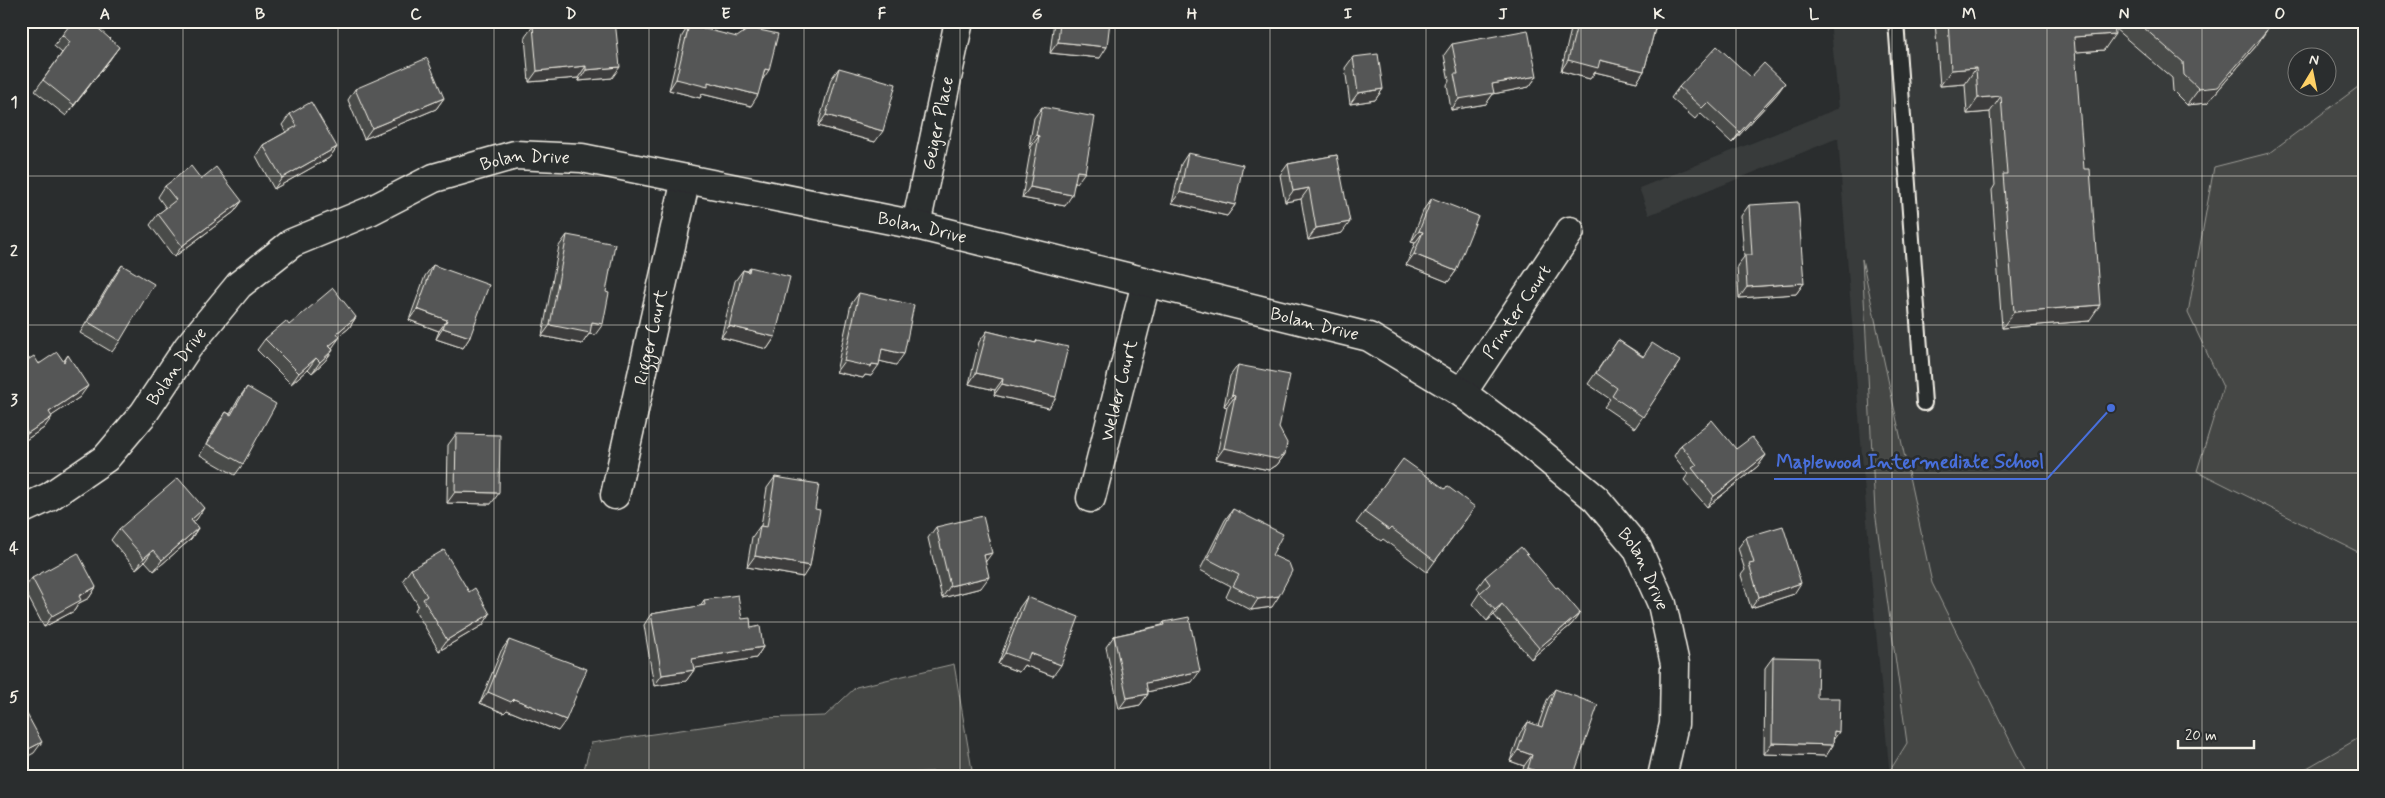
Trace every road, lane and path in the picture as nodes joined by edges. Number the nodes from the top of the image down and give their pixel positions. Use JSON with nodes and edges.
{"nodes":[{"id":1,"x":959,"y":21,"type":"edge"},
{"id":2,"x":1896,"y":21,"type":"edge"},
{"id":3,"x":686,"y":179,"type":"junction"},
{"id":4,"x":916,"y":225,"type":"junction"},
{"id":5,"x":1570,"y":231,"type":"dead end"},
{"id":6,"x":1146,"y":283,"type":"junction"},
{"id":7,"x":1462,"y":393,"type":"junction"},
{"id":8,"x":1924,"y":403,"type":"dead end"},
{"id":9,"x":615,"y":494,"type":"dead end"},
{"id":10,"x":1091,"y":498,"type":"dead end"},
{"id":11,"x":21,"y":510,"type":"edge"},
{"id":12,"x":1662,"y":777,"type":"edge"}],
"edges":[{"from":1,"to":4,"type":"street","name":"Geiger Place"},
{"from":2,"to":8,"type":"lane"},
{"from":3,"to":4,"type":"street","name":"Bolan Drive"},
{"from":3,"to":9,"type":"street","name":"Rigger Court"},
{"from":3,"to":11,"type":"street","name":"Bolan Drive"},
{"from":4,"to":6,"type":"street","name":"Bolan Drive"},
{"from":5,"to":7,"type":"street","name":"Printer Court"},
{"from":6,"to":7,"type":"street","name":"Bolan Drive"},
{"from":6,"to":10,"type":"street","name":"Welder Court"},
{"from":7,"to":12,"type":"street","name":"Bolan Drive"}]}
